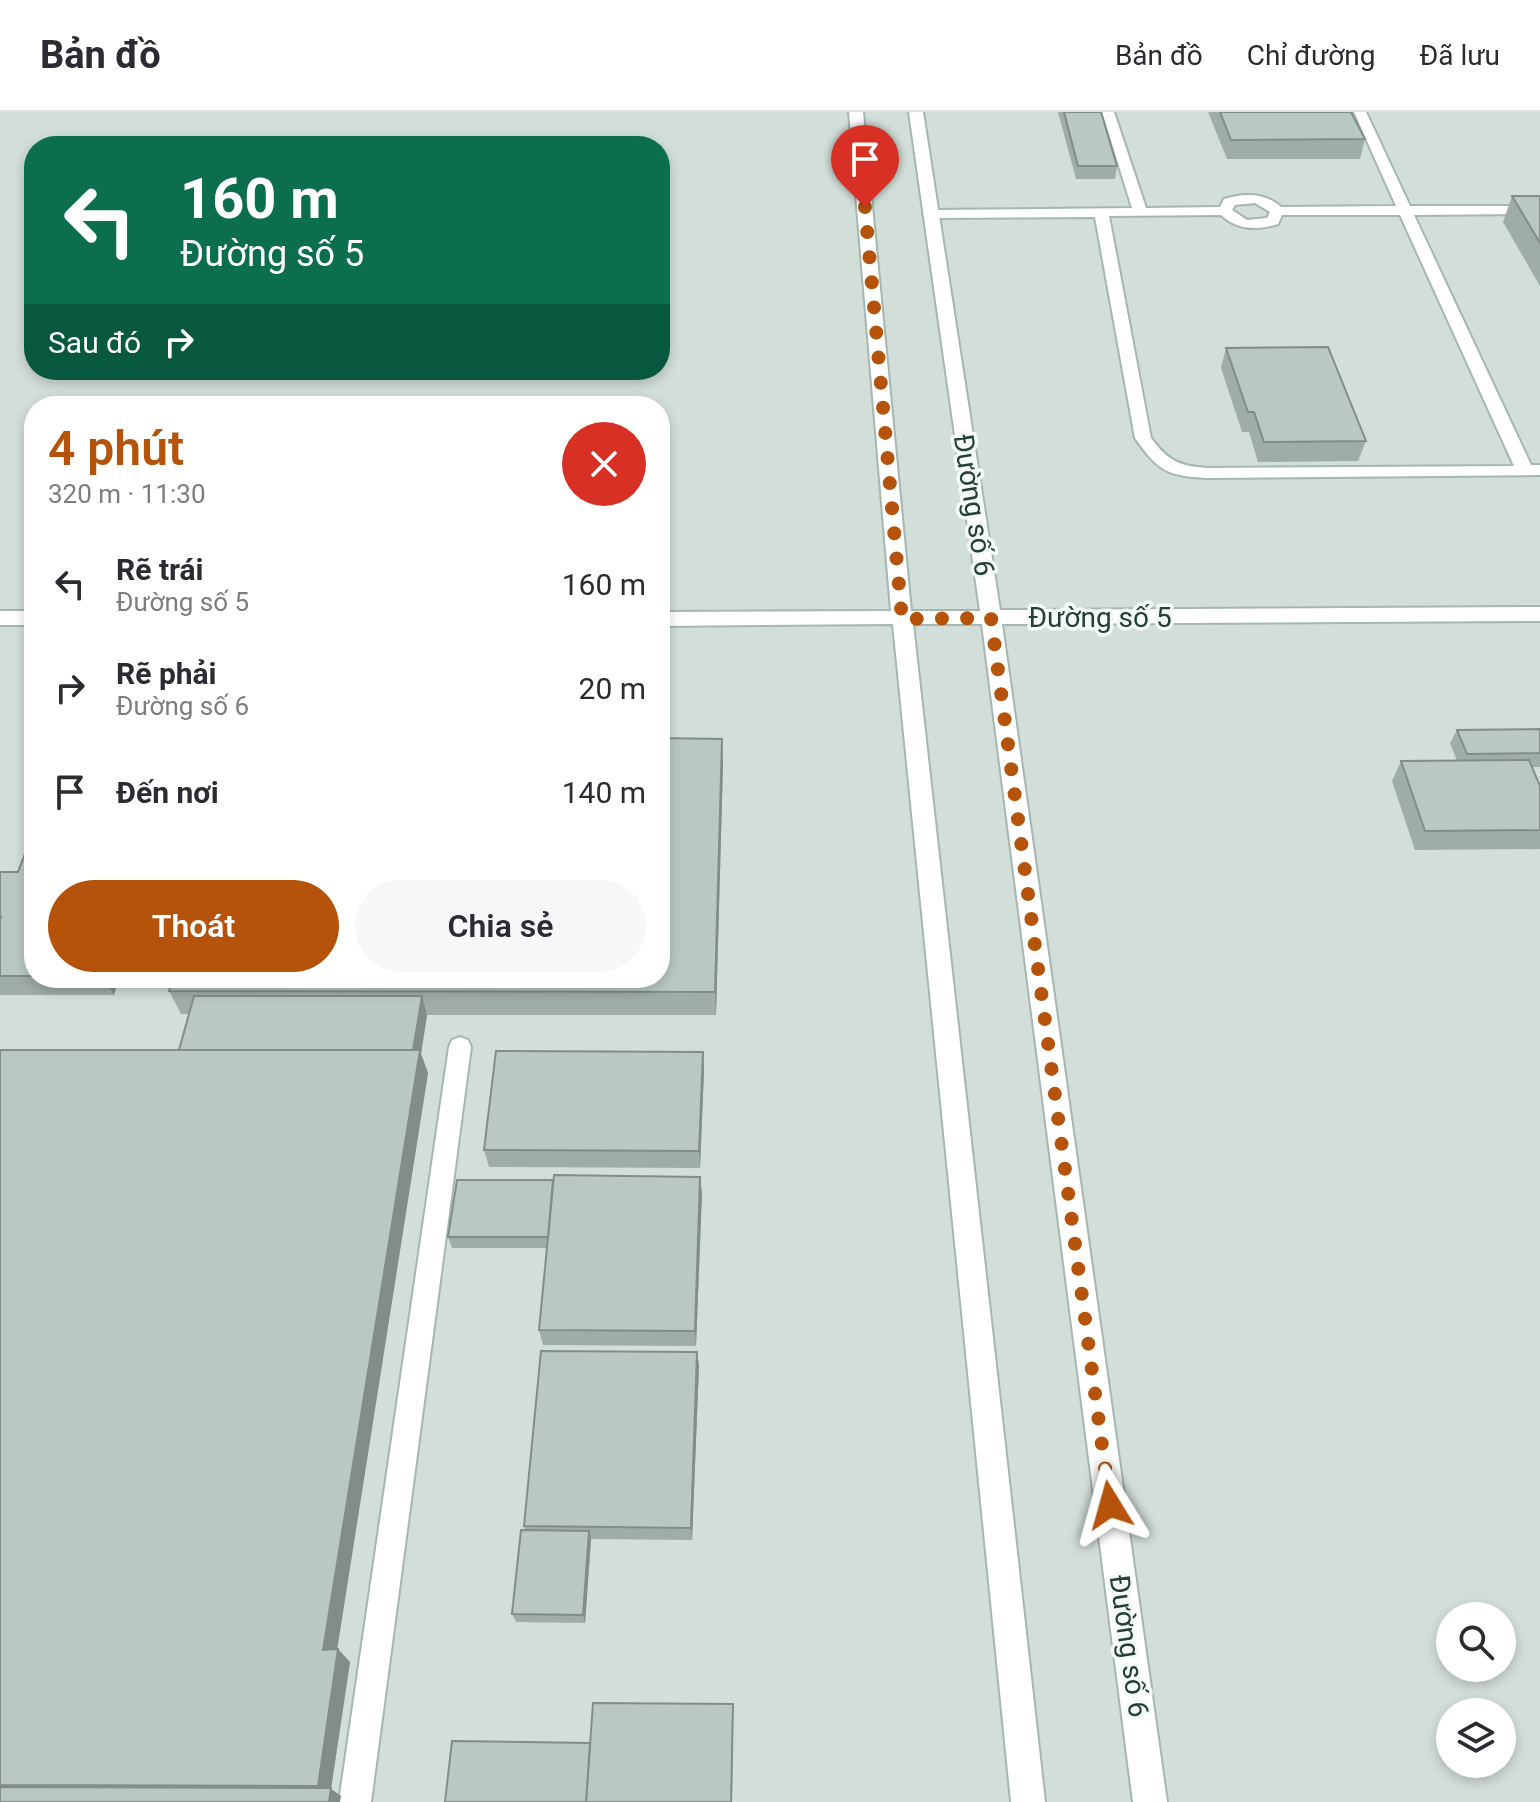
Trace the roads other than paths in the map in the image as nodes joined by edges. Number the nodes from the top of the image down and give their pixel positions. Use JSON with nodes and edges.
{"nodes":[{"id":1,"x":856,"y":112,"type":"edge"},
{"id":2,"x":916,"y":112,"type":"edge"},
{"id":3,"x":1108,"y":112,"type":"edge"},
{"id":4,"x":1360,"y":112,"type":"edge"},
{"id":5,"x":1405,"y":210,"type":"junction"},
{"id":6,"x":1540,"y":210,"type":"edge"},
{"id":7,"x":1225,"y":211,"type":"junction"},
{"id":8,"x":1277,"y":211,"type":"junction"},
{"id":9,"x":1140,"y":212,"type":"junction"},
{"id":10,"x":1101,"y":213,"type":"junction"},
{"id":11,"x":930,"y":214,"type":"junction"},
{"id":12,"x":1533,"y":471,"type":"edge"},
{"id":13,"x":1540,"y":614,"type":"edge"},
{"id":14,"x":0,"y":618,"type":"edge"},
{"id":15,"x":24,"y":618,"type":"edge"},
{"id":16,"x":991,"y":618,"type":"junction"},
{"id":17,"x":670,"y":619,"type":"edge"},
{"id":18,"x":902,"y":619,"type":"junction"},
{"id":19,"x":460,"y":1047,"type":"dead end"},
{"id":20,"x":355,"y":1802,"type":"edge"},
{"id":21,"x":1028,"y":1802,"type":"edge"},
{"id":22,"x":1150,"y":1802,"type":"edge"}],
"edges":[{"from":1,"to":18,"type":"street"},
{"from":2,"to":11,"type":"street","name":"Đường số 6"},
{"from":3,"to":9,"type":"lane"},
{"from":4,"to":5,"type":"lane"},
{"from":5,"to":6,"type":"lane"},
{"from":5,"to":8,"type":"lane"},
{"from":5,"to":12,"type":"lane"},
{"from":7,"to":8,"type":"lane"},
{"from":7,"to":8,"type":"lane"},
{"from":7,"to":9,"type":"lane"},
{"from":9,"to":10,"type":"lane"},
{"from":10,"to":11,"type":"lane"},
{"from":10,"to":12,"type":"lane"},
{"from":11,"to":16,"type":"street","name":"Đường số 6"},
{"from":13,"to":16,"type":"street","name":"Đường số 5"},
{"from":14,"to":15,"type":"street"},
{"from":16,"to":18,"type":"street","name":"Đường số 5"},
{"from":16,"to":22,"type":"street","name":"Đường số 6"},
{"from":17,"to":18,"type":"street","name":"Đường số 5"},
{"from":18,"to":21,"type":"street"},
{"from":19,"to":20,"type":"lane"}]}
